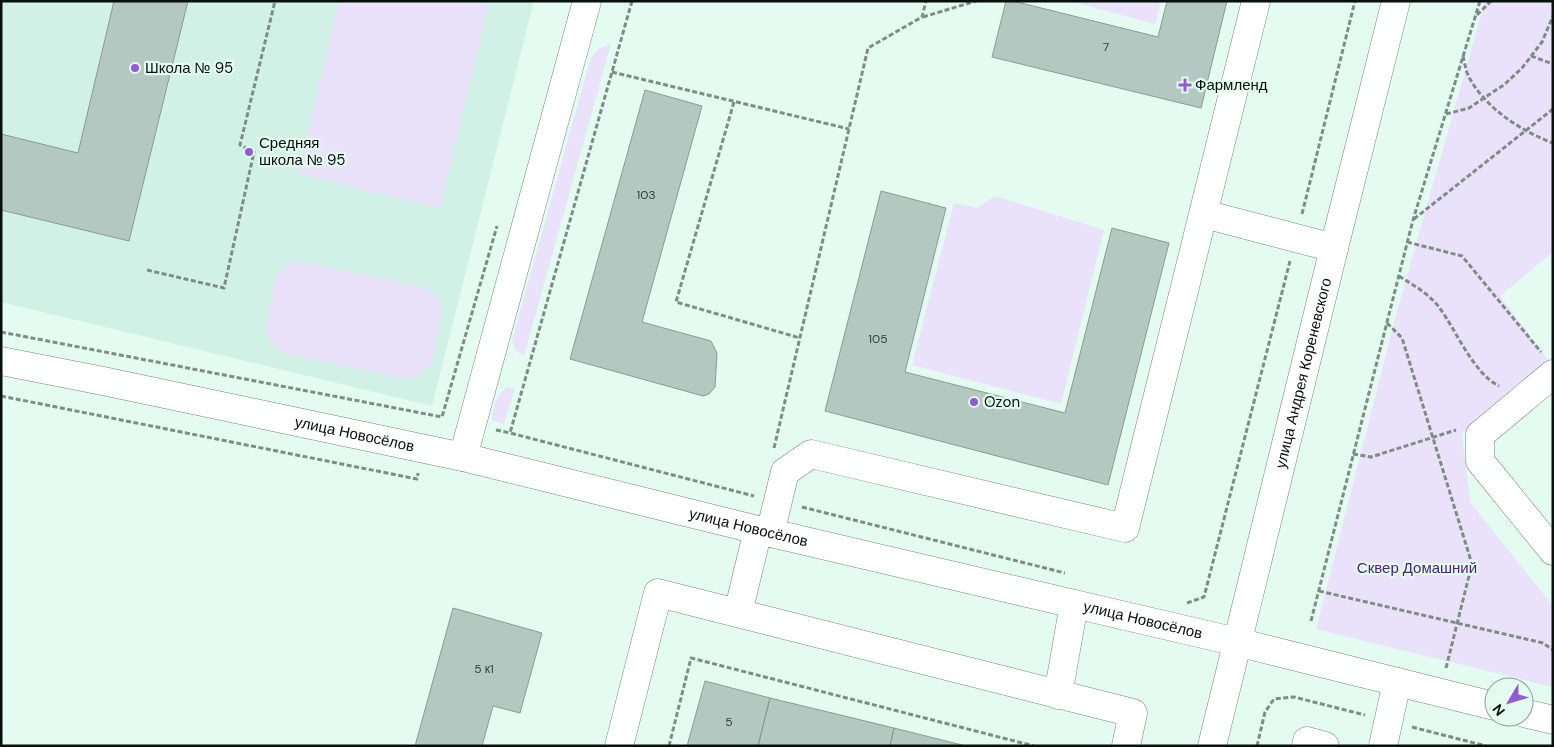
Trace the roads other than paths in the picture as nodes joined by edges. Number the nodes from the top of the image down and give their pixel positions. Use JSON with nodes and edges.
{"nodes":[{"id":1,"x":587,"y":1,"type":"edge"},
{"id":2,"x":1256,"y":1,"type":"edge"},
{"id":3,"x":1396,"y":1,"type":"edge"},
{"id":4,"x":1204,"y":214,"type":"junction"},
{"id":5,"x":1334,"y":248,"type":"junction"},
{"id":6,"x":1,"y":361,"type":"edge"},
{"id":7,"x":1547,"y":367,"type":"edge"},
{"id":8,"x":463,"y":456,"type":"junction"},
{"id":9,"x":764,"y":531,"type":"junction"},
{"id":10,"x":1553,"y":551,"type":"edge"},
{"id":11,"x":1074,"y":604,"type":"junction"},
{"id":12,"x":738,"y":613,"type":"junction"},
{"id":13,"x":1237,"y":642,"type":"junction"},
{"id":14,"x":1397,"y":682,"type":"junction"},
{"id":15,"x":1058,"y":695,"type":"junction"},
{"id":16,"x":1484,"y":704,"type":"edge"},
{"id":17,"x":1534,"y":715,"type":"edge"},
{"id":18,"x":1553,"y":720,"type":"edge"},
{"id":19,"x":1386,"y":734,"type":"edge"},
{"id":20,"x":619,"y":746,"type":"edge"},
{"id":21,"x":1126,"y":746,"type":"edge"},
{"id":22,"x":1212,"y":746,"type":"edge"},
{"id":23,"x":1306,"y":746,"type":"edge"},
{"id":24,"x":1325,"y":746,"type":"edge"}],
"edges":[{"from":1,"to":8,"type":"street"},
{"from":2,"to":4,"type":"street"},
{"from":3,"to":5,"type":"street","name":"улица Андрея Кореневского"},
{"from":4,"to":5,"type":"street"},
{"from":4,"to":9,"type":"street"},
{"from":5,"to":13,"type":"street","name":"улица Андрея Кореневского"},
{"from":6,"to":8,"type":"street","name":"улица Новосёлов"},
{"from":7,"to":10,"type":"street"},
{"from":8,"to":9,"type":"street","name":"улица Новосёлов"},
{"from":9,"to":11,"type":"street","name":"улица Новосёлов"},
{"from":9,"to":12,"type":"street"},
{"from":11,"to":13,"type":"street","name":"улица Новосёлов"},
{"from":11,"to":15,"type":"street"},
{"from":12,"to":15,"type":"street"},
{"from":12,"to":20,"type":"street"},
{"from":13,"to":14,"type":"street","name":"улица Новосёлов"},
{"from":13,"to":22,"type":"street","name":"улица Андрея Кореневского"},
{"from":14,"to":16,"type":"street","name":"улица Новосёлов"},
{"from":14,"to":19,"type":"street"},
{"from":15,"to":21,"type":"street"},
{"from":17,"to":18,"type":"street"},
{"from":23,"to":24,"type":"street"}]}
